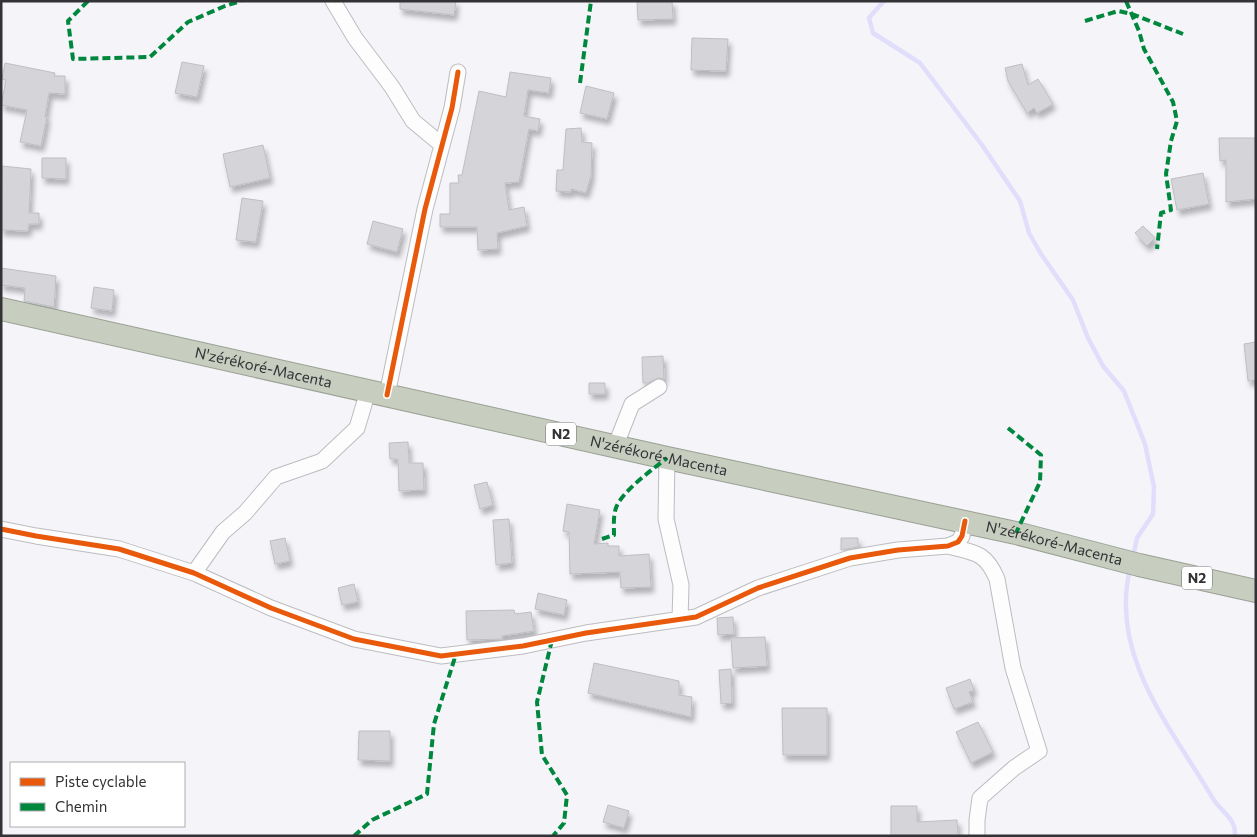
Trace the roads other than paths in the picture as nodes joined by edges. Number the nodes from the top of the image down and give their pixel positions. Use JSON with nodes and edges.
{"nodes":[{"id":1,"x":333,"y":1,"type":"edge"},
{"id":2,"x":458,"y":72,"type":"dead end"},
{"id":3,"x":442,"y":145,"type":"junction"},
{"id":4,"x":3,"y":312,"type":"edge"},
{"id":5,"x":659,"y":387,"type":"dead end"},
{"id":6,"x":378,"y":393,"type":"junction"},
{"id":7,"x":615,"y":446,"type":"junction"},
{"id":8,"x":667,"y":458,"type":"junction"},
{"id":9,"x":965,"y":521,"type":"junction"},
{"id":10,"x":1,"y":529,"type":"edge"},
{"id":11,"x":948,"y":546,"type":"junction"},
{"id":12,"x":194,"y":573,"type":"junction"},
{"id":13,"x":1256,"y":591,"type":"edge"},
{"id":14,"x":680,"y":619,"type":"junction"},
{"id":15,"x":977,"y":836,"type":"edge"}],
"edges":[{"from":1,"to":3,"type":"street"},
{"from":2,"to":3,"type":"street"},
{"from":3,"to":6,"type":"street"},
{"from":4,"to":6,"type":"highway","name":"N'zérékoré-Macenta","number":"N2"},
{"from":5,"to":7,"type":"street"},
{"from":6,"to":7,"type":"highway","name":"N'zérékoré-Macenta","number":"N2"},
{"from":6,"to":12,"type":"street"},
{"from":7,"to":8,"type":"highway","name":"N'zérékoré-Macenta","number":"N2"},
{"from":8,"to":9,"type":"highway","name":"N'zérékoré-Macenta","number":"N2"},
{"from":8,"to":14,"type":"street"},
{"from":9,"to":11,"type":"street"},
{"from":9,"to":13,"type":"highway","name":"N'zérékoré-Macenta","number":"N2"},
{"from":10,"to":12,"type":"street"},
{"from":11,"to":14,"type":"street"},
{"from":11,"to":15,"type":"street"},
{"from":12,"to":14,"type":"street"}]}
